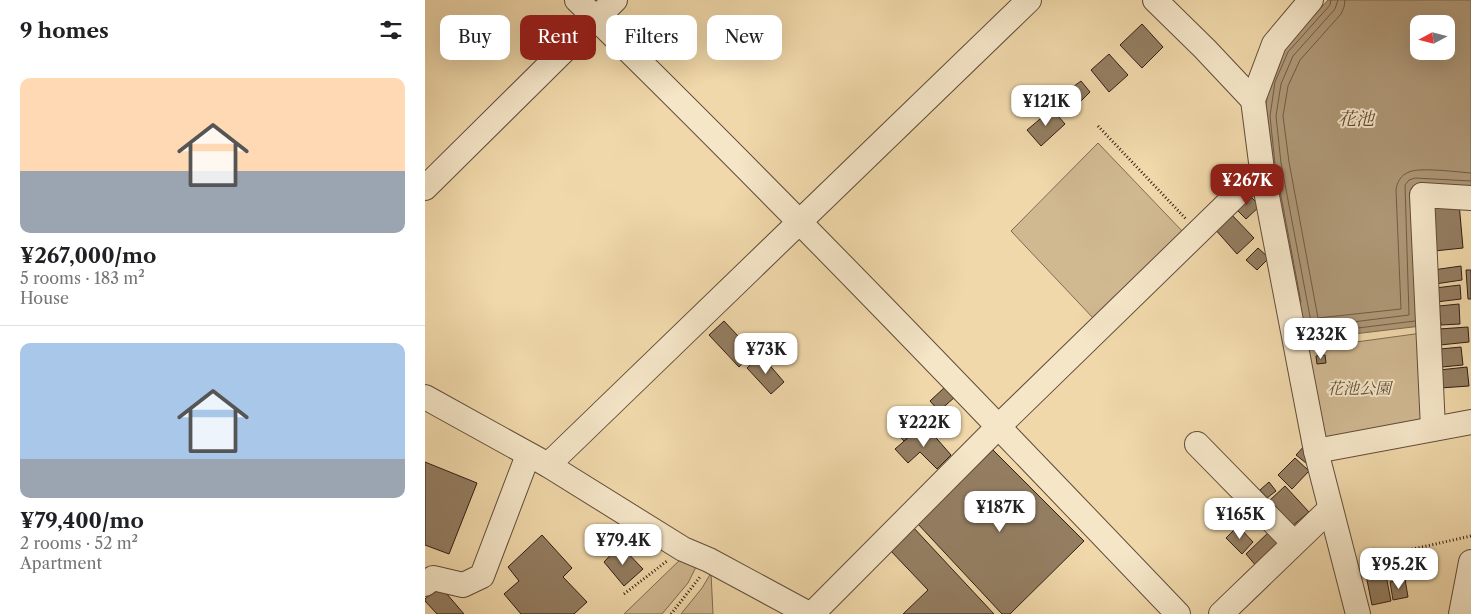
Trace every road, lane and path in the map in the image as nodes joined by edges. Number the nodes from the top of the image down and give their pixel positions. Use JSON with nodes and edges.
{"nodes":[{"id":1,"x":577,"y":0,"type":"edge"},
{"id":2,"x":615,"y":0,"type":"edge"},
{"id":3,"x":1029,"y":0,"type":"edge"},
{"id":4,"x":1155,"y":0,"type":"edge"},
{"id":5,"x":1311,"y":0,"type":"edge"},
{"id":6,"x":592,"y":15,"type":"edge"},
{"id":7,"x":596,"y":17,"type":"edge"},
{"id":8,"x":596,"y":19,"type":"edge"},
{"id":9,"x":553,"y":60,"type":"edge"},
{"id":10,"x":1253,"y":100,"type":"junction"},
{"id":11,"x":1098,"y":126,"type":"dead end"},
{"id":12,"x":1262,"y":170,"type":"junction"},
{"id":13,"x":425,"y":188,"type":"edge"},
{"id":14,"x":1471,"y":198,"type":"edge"},
{"id":15,"x":800,"y":223,"type":"junction"},
{"id":16,"x":1199,"y":232,"type":"junction"},
{"id":17,"x":425,"y":397,"type":"edge"},
{"id":18,"x":1471,"y":422,"type":"edge"},
{"id":19,"x":999,"y":426,"type":"junction"},
{"id":20,"x":1433,"y":428,"type":"junction"},
{"id":21,"x":1197,"y":444,"type":"dead end"},
{"id":22,"x":1316,"y":451,"type":"junction"},
{"id":23,"x":538,"y":460,"type":"junction"},
{"id":24,"x":1330,"y":509,"type":"junction"},
{"id":25,"x":626,"y":513,"type":"junction"},
{"id":26,"x":1471,"y":536,"type":"edge"},
{"id":27,"x":1294,"y":544,"type":"junction"},
{"id":28,"x":589,"y":549,"type":"dead end"},
{"id":29,"x":683,"y":549,"type":"junction"},
{"id":30,"x":709,"y":560,"type":"junction"},
{"id":31,"x":1471,"y":562,"type":"edge"},
{"id":32,"x":1345,"y":564,"type":"junction"},
{"id":33,"x":425,"y":584,"type":"edge"},
{"id":34,"x":624,"y":594,"type":"dead end"},
{"id":35,"x":671,"y":614,"type":"edge"},
{"id":36,"x":810,"y":614,"type":"edge"},
{"id":37,"x":1178,"y":614,"type":"edge"},
{"id":38,"x":1221,"y":614,"type":"edge"},
{"id":39,"x":1359,"y":614,"type":"edge"},
{"id":40,"x":1461,"y":614,"type":"edge"}],
"edges":[{"from":1,"to":6,"type":"street"},
{"from":2,"to":7,"type":"street"},
{"from":3,"to":15,"type":"street"},
{"from":4,"to":10,"type":"street"},
{"from":5,"to":10,"type":"street"},
{"from":8,"to":15,"type":"street"},
{"from":9,"to":13,"type":"street"},
{"from":10,"to":12,"type":"street"},
{"from":11,"to":16,"type":"path"},
{"from":12,"to":16,"type":"street"},
{"from":12,"to":22,"type":"street"},
{"from":14,"to":20,"type":"street"},
{"from":15,"to":19,"type":"street"},
{"from":15,"to":23,"type":"street"},
{"from":16,"to":19,"type":"street"},
{"from":17,"to":23,"type":"street"},
{"from":18,"to":20,"type":"street"},
{"from":19,"to":36,"type":"street"},
{"from":19,"to":37,"type":"street"},
{"from":20,"to":22,"type":"street"},
{"from":21,"to":27,"type":"street"},
{"from":22,"to":24,"type":"street"},
{"from":23,"to":25,"type":"street"},
{"from":23,"to":33,"type":"street"},
{"from":24,"to":27,"type":"street"},
{"from":24,"to":32,"type":"street"},
{"from":25,"to":28,"type":"path"},
{"from":25,"to":29,"type":"street"},
{"from":26,"to":32,"type":"path"},
{"from":27,"to":38,"type":"street"},
{"from":29,"to":30,"type":"street"},
{"from":29,"to":34,"type":"path"},
{"from":30,"to":35,"type":"path"},
{"from":30,"to":36,"type":"street"},
{"from":31,"to":40,"type":"street"},
{"from":32,"to":39,"type":"street"}]}
